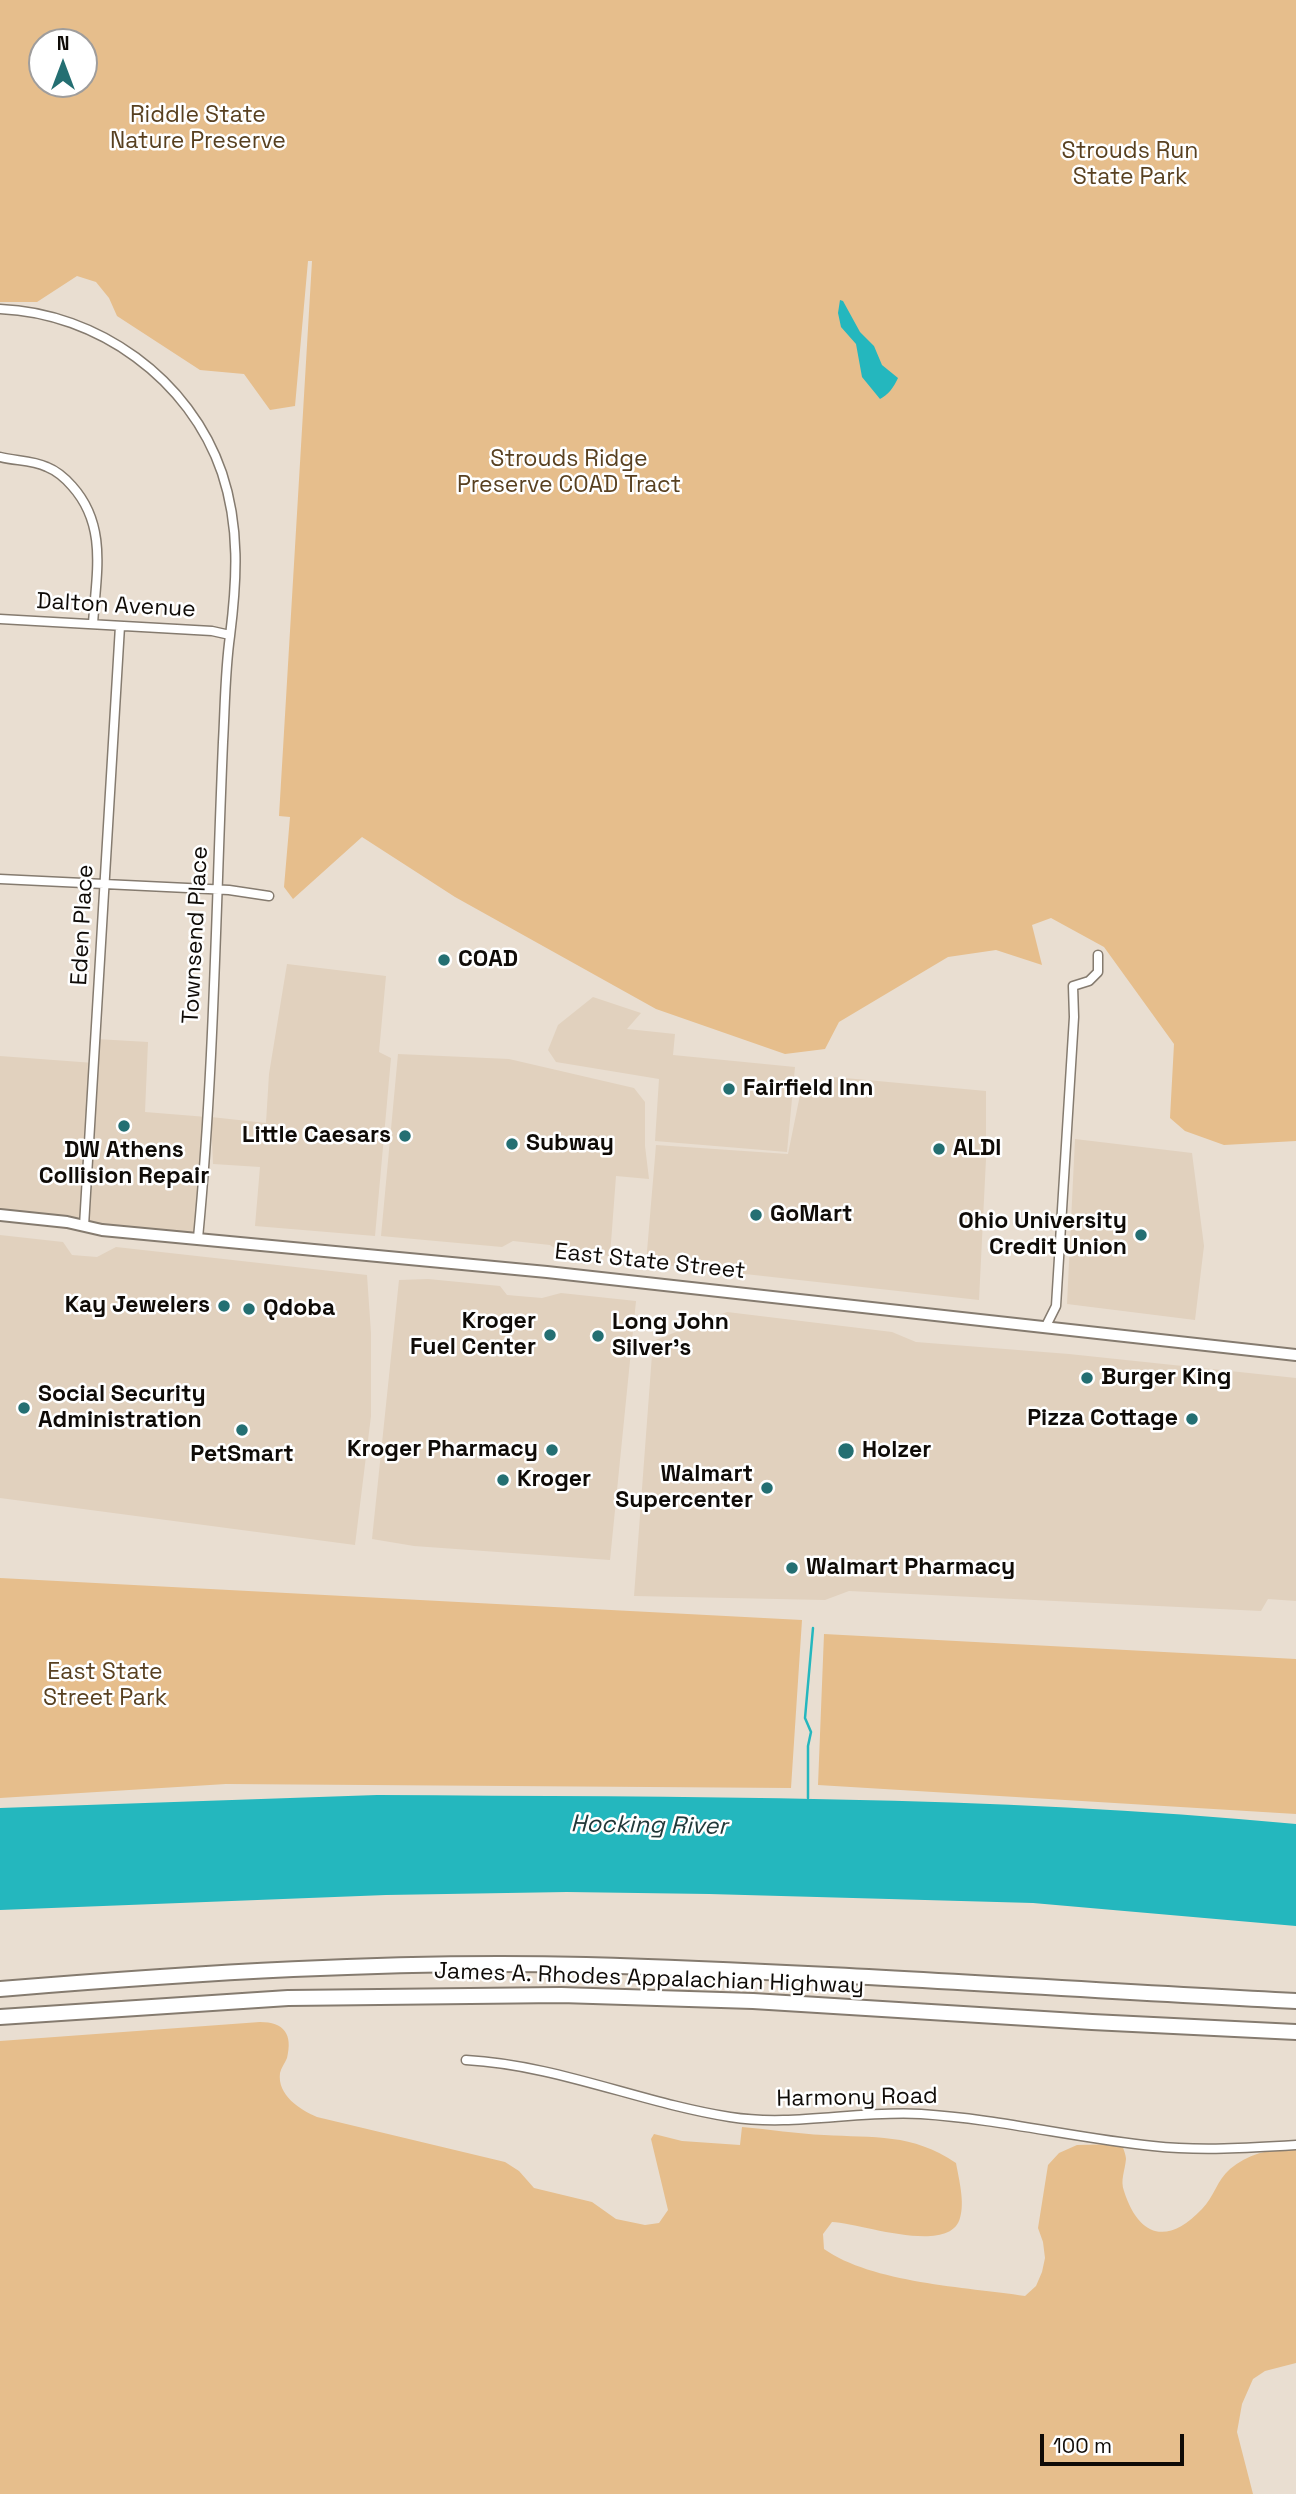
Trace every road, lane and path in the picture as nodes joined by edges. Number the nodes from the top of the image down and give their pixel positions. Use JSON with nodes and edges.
{"nodes":[{"id":1,"x":0,"y":309,"type":"edge"},
{"id":2,"x":0,"y":457,"type":"edge"},
{"id":3,"x":0,"y":619,"type":"edge"},
{"id":4,"x":93,"y":624,"type":"junction"},
{"id":5,"x":120,"y":626,"type":"junction"},
{"id":6,"x":230,"y":635,"type":"junction"},
{"id":7,"x":0,"y":878,"type":"edge"},
{"id":8,"x":104,"y":884,"type":"junction"},
{"id":9,"x":219,"y":891,"type":"junction"},
{"id":10,"x":269,"y":896,"type":"dead end"},
{"id":11,"x":1098,"y":955,"type":"dead end"},
{"id":12,"x":0,"y":1215,"type":"edge"},
{"id":13,"x":84,"y":1226,"type":"junction"},
{"id":14,"x":198,"y":1237,"type":"junction"},
{"id":15,"x":1046,"y":1326,"type":"junction"},
{"id":16,"x":1296,"y":1354,"type":"edge"},
{"id":17,"x":0,"y":1989,"type":"edge"},
{"id":18,"x":1296,"y":2001,"type":"edge"},
{"id":19,"x":0,"y":2017,"type":"edge"},
{"id":20,"x":1296,"y":2032,"type":"edge"},
{"id":21,"x":466,"y":2060,"type":"dead end"},
{"id":22,"x":1296,"y":2145,"type":"edge"}],
"edges":[{"from":1,"to":6,"type":"street","name":"Townsend Place"},
{"from":2,"to":4,"type":"street"},
{"from":3,"to":4,"type":"street","name":"Dalton Avenue"},
{"from":4,"to":5,"type":"street","name":"Dalton Avenue"},
{"from":5,"to":6,"type":"street","name":"Dalton Avenue"},
{"from":5,"to":8,"type":"street","name":"Eden Place"},
{"from":6,"to":9,"type":"street","name":"Townsend Place"},
{"from":7,"to":8,"type":"street"},
{"from":8,"to":9,"type":"street"},
{"from":8,"to":13,"type":"street","name":"Eden Place"},
{"from":9,"to":10,"type":"street"},
{"from":9,"to":14,"type":"street","name":"Townsend Place"},
{"from":11,"to":15,"type":"street"},
{"from":12,"to":13,"type":"main road","name":"East State Street"},
{"from":13,"to":14,"type":"main road","name":"East State Street"},
{"from":14,"to":15,"type":"main road","name":"East State Street"},
{"from":15,"to":16,"type":"main road","name":"East State Street"},
{"from":17,"to":18,"type":"highway","name":"James A. Rhodes Appalachian Highway"},
{"from":19,"to":20,"type":"highway","name":"James A. Rhodes Appalachian Highway"},
{"from":21,"to":22,"type":"street","name":"Harmony Road"}]}
